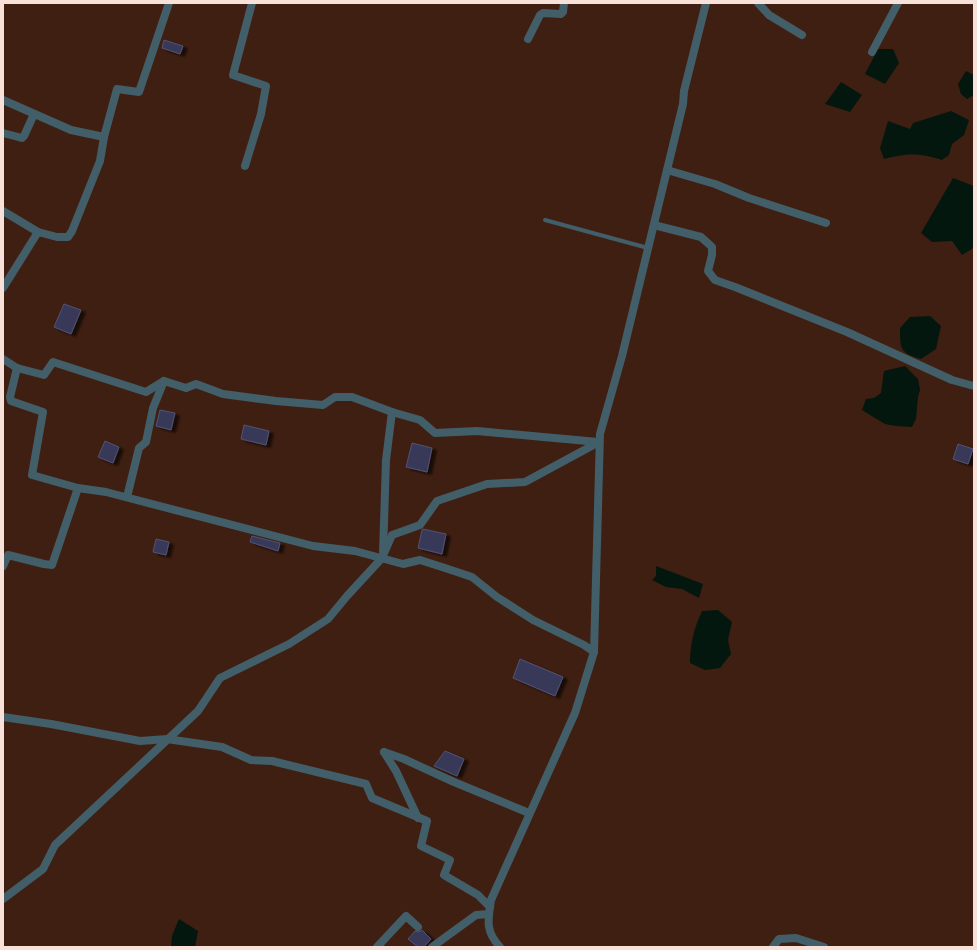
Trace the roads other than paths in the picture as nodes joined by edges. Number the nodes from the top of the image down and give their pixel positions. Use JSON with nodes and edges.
{"nodes":[{"id":1,"x":169,"y":3,"type":"edge"},
{"id":2,"x":252,"y":3,"type":"edge"},
{"id":3,"x":564,"y":3,"type":"edge"},
{"id":4,"x":706,"y":3,"type":"edge"},
{"id":5,"x":758,"y":3,"type":"edge"},
{"id":6,"x":898,"y":3,"type":"edge"},
{"id":7,"x":802,"y":35,"type":"dead end"},
{"id":8,"x":528,"y":39,"type":"dead end"},
{"id":9,"x":872,"y":52,"type":"dead end"},
{"id":10,"x":3,"y":100,"type":"edge"},
{"id":11,"x":34,"y":114,"type":"junction"},
{"id":12,"x":3,"y":132,"type":"edge"},
{"id":13,"x":104,"y":137,"type":"junction"},
{"id":14,"x":245,"y":166,"type":"dead end"},
{"id":15,"x":667,"y":170,"type":"junction"},
{"id":16,"x":3,"y":212,"type":"edge"},
{"id":17,"x":544,"y":220,"type":"dead end"},
{"id":18,"x":826,"y":223,"type":"dead end"},
{"id":19,"x":654,"y":225,"type":"junction"},
{"id":20,"x":38,"y":232,"type":"junction"},
{"id":21,"x":648,"y":248,"type":"junction"},
{"id":22,"x":3,"y":288,"type":"edge"},
{"id":23,"x":3,"y":359,"type":"edge"},
{"id":24,"x":17,"y":368,"type":"junction"},
{"id":25,"x":164,"y":381,"type":"junction"},
{"id":26,"x":974,"y":386,"type":"edge"},
{"id":27,"x":392,"y":412,"type":"junction"},
{"id":28,"x":599,"y":442,"type":"junction"},
{"id":29,"x":78,"y":488,"type":"junction"},
{"id":30,"x":127,"y":497,"type":"junction"},
{"id":31,"x":382,"y":558,"type":"junction"},
{"id":32,"x":3,"y":566,"type":"edge"},
{"id":33,"x":594,"y":652,"type":"junction"},
{"id":34,"x":3,"y":717,"type":"edge"},
{"id":35,"x":168,"y":739,"type":"junction"},
{"id":36,"x":529,"y":813,"type":"junction"},
{"id":37,"x":418,"y":818,"type":"junction"},
{"id":38,"x":3,"y":899,"type":"edge"},
{"id":39,"x":489,"y":910,"type":"junction"},
{"id":40,"x":418,"y":927,"type":"dead end"},
{"id":41,"x":377,"y":947,"type":"edge"},
{"id":42,"x":432,"y":947,"type":"edge"},
{"id":43,"x":500,"y":947,"type":"edge"},
{"id":44,"x":773,"y":947,"type":"edge"},
{"id":45,"x":824,"y":947,"type":"edge"}],
"edges":[{"from":1,"to":13,"type":"street"},
{"from":2,"to":14,"type":"street"},
{"from":3,"to":8,"type":"street"},
{"from":4,"to":15,"type":"street"},
{"from":5,"to":7,"type":"street"},
{"from":6,"to":9,"type":"street"},
{"from":10,"to":11,"type":"street"},
{"from":11,"to":12,"type":"street"},
{"from":11,"to":13,"type":"street"},
{"from":13,"to":20,"type":"street"},
{"from":15,"to":18,"type":"street"},
{"from":15,"to":19,"type":"street"},
{"from":16,"to":20,"type":"street"},
{"from":17,"to":21,"type":"lane"},
{"from":19,"to":21,"type":"street"},
{"from":19,"to":26,"type":"street"},
{"from":20,"to":22,"type":"street"},
{"from":21,"to":28,"type":"street"},
{"from":23,"to":24,"type":"street"},
{"from":24,"to":25,"type":"street"},
{"from":24,"to":29,"type":"street"},
{"from":25,"to":27,"type":"street"},
{"from":25,"to":30,"type":"street"},
{"from":27,"to":28,"type":"street"},
{"from":27,"to":31,"type":"street"},
{"from":28,"to":31,"type":"street"},
{"from":28,"to":33,"type":"street"},
{"from":29,"to":30,"type":"street"},
{"from":29,"to":32,"type":"street"},
{"from":30,"to":31,"type":"street"},
{"from":31,"to":33,"type":"street"},
{"from":31,"to":35,"type":"street"},
{"from":33,"to":36,"type":"street"},
{"from":34,"to":35,"type":"street"},
{"from":35,"to":37,"type":"street"},
{"from":35,"to":38,"type":"street"},
{"from":36,"to":37,"type":"street"},
{"from":36,"to":39,"type":"street"},
{"from":37,"to":39,"type":"street"},
{"from":39,"to":42,"type":"street"},
{"from":39,"to":43,"type":"street"},
{"from":40,"to":41,"type":"street"},
{"from":44,"to":45,"type":"street"}]}
